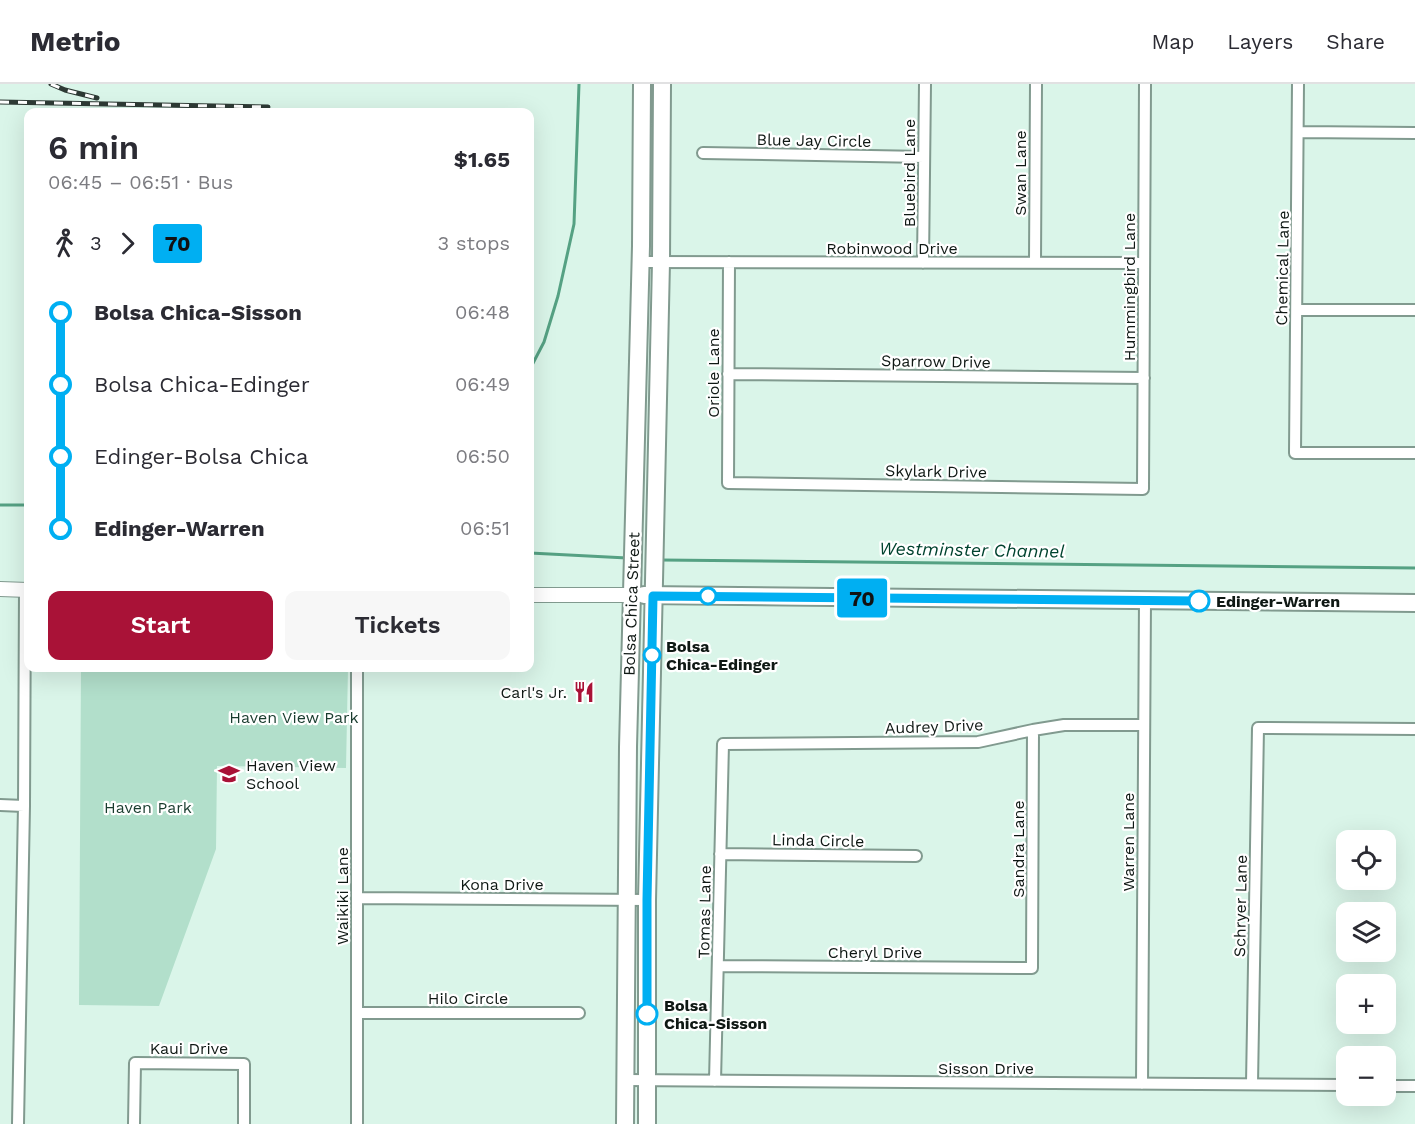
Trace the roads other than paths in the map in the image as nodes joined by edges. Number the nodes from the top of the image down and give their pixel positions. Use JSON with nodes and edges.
{"nodes":[{"id":1,"x":642,"y":84,"type":"edge"},
{"id":2,"x":662,"y":84,"type":"edge"},
{"id":3,"x":925,"y":84,"type":"edge"},
{"id":4,"x":1036,"y":84,"type":"edge"},
{"id":5,"x":1145,"y":84,"type":"edge"},
{"id":6,"x":1299,"y":84,"type":"edge"},
{"id":7,"x":1299,"y":132,"type":"junction"},
{"id":8,"x":1415,"y":133,"type":"edge"},
{"id":9,"x":703,"y":153,"type":"dead end"},
{"id":10,"x":924,"y":157,"type":"junction"},
{"id":11,"x":640,"y":262,"type":"junction"},
{"id":12,"x":661,"y":262,"type":"junction"},
{"id":13,"x":729,"y":262,"type":"junction"},
{"id":14,"x":923,"y":263,"type":"junction"},
{"id":15,"x":1035,"y":263,"type":"junction"},
{"id":16,"x":1144,"y":263,"type":"junction"},
{"id":17,"x":1297,"y":310,"type":"junction"},
{"id":18,"x":1415,"y":310,"type":"edge"},
{"id":19,"x":728,"y":374,"type":"junction"},
{"id":20,"x":1144,"y":378,"type":"junction"},
{"id":21,"x":1415,"y":453,"type":"edge"},
{"id":22,"x":728,"y":483,"type":"joint"},
{"id":23,"x":1143,"y":489,"type":"joint"},
{"id":24,"x":0,"y":590,"type":"edge"},
{"id":25,"x":24,"y":590,"type":"edge"},
{"id":26,"x":534,"y":595,"type":"edge"},
{"id":27,"x":631,"y":595,"type":"junction"},
{"id":28,"x":653,"y":596,"type":"junction"},
{"id":29,"x":1145,"y":600,"type":"junction"},
{"id":30,"x":1415,"y":603,"type":"edge"},
{"id":31,"x":26,"y":672,"type":"edge"},
{"id":32,"x":357,"y":672,"type":"edge"},
{"id":33,"x":1144,"y":725,"type":"junction"},
{"id":34,"x":1415,"y":729,"type":"edge"},
{"id":35,"x":1033,"y":730,"type":"junction"},
{"id":36,"x":723,"y":744,"type":"joint"},
{"id":37,"x":628,"y":747,"type":"junction"},
{"id":38,"x":650,"y":747,"type":"junction"},
{"id":39,"x":0,"y":805,"type":"edge"},
{"id":40,"x":24,"y":806,"type":"junction"},
{"id":41,"x":720,"y":854,"type":"junction"},
{"id":42,"x":916,"y":856,"type":"dead end"},
{"id":43,"x":358,"y":898,"type":"junction"},
{"id":44,"x":627,"y":900,"type":"junction"},
{"id":45,"x":647,"y":900,"type":"junction"},
{"id":46,"x":718,"y":966,"type":"junction"},
{"id":47,"x":1032,"y":968,"type":"joint"},
{"id":48,"x":357,"y":1013,"type":"junction"},
{"id":49,"x":579,"y":1013,"type":"dead end"},
{"id":50,"x":625,"y":1080,"type":"junction"},
{"id":51,"x":647,"y":1080,"type":"junction"},
{"id":52,"x":715,"y":1081,"type":"junction"},
{"id":53,"x":1142,"y":1084,"type":"junction"},
{"id":54,"x":1252,"y":1084,"type":"junction"},
{"id":55,"x":1336,"y":1085,"type":"edge"},
{"id":56,"x":1396,"y":1086,"type":"edge"},
{"id":57,"x":1415,"y":1086,"type":"edge"},
{"id":58,"x":18,"y":1124,"type":"edge"},
{"id":59,"x":134,"y":1124,"type":"edge"},
{"id":60,"x":244,"y":1124,"type":"edge"},
{"id":61,"x":357,"y":1124,"type":"edge"},
{"id":62,"x":625,"y":1124,"type":"edge"},
{"id":63,"x":647,"y":1124,"type":"edge"}],
"edges":[{"from":1,"to":11,"type":"main road","name":"Bolsa Chica Street"},
{"from":2,"to":12,"type":"main road","name":"Bolsa Chica Street"},
{"from":3,"to":10,"type":"street","name":"Bluebird Lane"},
{"from":4,"to":15,"type":"street","name":"Swan Lane"},
{"from":5,"to":16,"type":"street","name":"Hummingbird Lane"},
{"from":6,"to":7,"type":"street","name":"Chemical Lane"},
{"from":7,"to":8,"type":"street"},
{"from":7,"to":17,"type":"street","name":"Chemical Lane"},
{"from":9,"to":10,"type":"street","name":"Blue Jay Circle"},
{"from":10,"to":14,"type":"street","name":"Bluebird Lane"},
{"from":11,"to":12,"type":"street","name":"Robinwood Drive"},
{"from":11,"to":27,"type":"main road","name":"Bolsa Chica Street"},
{"from":12,"to":13,"type":"street","name":"Robinwood Drive"},
{"from":12,"to":28,"type":"main road","name":"Bolsa Chica Street"},
{"from":13,"to":14,"type":"street","name":"Robinwood Drive"},
{"from":13,"to":19,"type":"street","name":"Oriole Lane"},
{"from":14,"to":15,"type":"street","name":"Robinwood Drive"},
{"from":15,"to":16,"type":"street","name":"Robinwood Drive"},
{"from":16,"to":20,"type":"street","name":"Hummingbird Lane"},
{"from":17,"to":18,"type":"street"},
{"from":17,"to":21,"type":"street","name":"Chemical Lane"},
{"from":19,"to":20,"type":"street","name":"Sparrow Drive"},
{"from":19,"to":22,"type":"street","name":"Oriole Lane"},
{"from":20,"to":23,"type":"street","name":"Hummingbird Lane"},
{"from":22,"to":23,"type":"street","name":"Skylark Drive"},
{"from":24,"to":25,"type":"main road"},
{"from":26,"to":27,"type":"main road"},
{"from":27,"to":28,"type":"main road"},
{"from":27,"to":37,"type":"main road","name":"Bolsa Chica Street"},
{"from":28,"to":29,"type":"main road"},
{"from":28,"to":38,"type":"main road","name":"Bolsa Chica Street"},
{"from":29,"to":30,"type":"main road"},
{"from":29,"to":33,"type":"street","name":"Warren Lane"},
{"from":31,"to":40,"type":"street"},
{"from":32,"to":43,"type":"street","name":"Waikiki Lane"},
{"from":33,"to":35,"type":"street","name":"Audrey Drive"},
{"from":33,"to":53,"type":"street","name":"Warren Lane"},
{"from":34,"to":54,"type":"street","name":"Schryer Lane"},
{"from":35,"to":36,"type":"street","name":"Audrey Drive"},
{"from":35,"to":47,"type":"street","name":"Sandra Lane"},
{"from":36,"to":41,"type":"street","name":"Tomas Lane"},
{"from":37,"to":38,"type":"main road"},
{"from":37,"to":44,"type":"main road","name":"Bolsa Chica Street"},
{"from":38,"to":45,"type":"main road","name":"Bolsa Chica Street"},
{"from":39,"to":40,"type":"street"},
{"from":40,"to":58,"type":"street"},
{"from":41,"to":42,"type":"street","name":"Linda Circle"},
{"from":41,"to":46,"type":"street","name":"Tomas Lane"},
{"from":43,"to":44,"type":"street","name":"Kona Drive"},
{"from":43,"to":48,"type":"street","name":"Waikiki Lane"},
{"from":44,"to":45,"type":"street","name":"Kona Drive"},
{"from":44,"to":50,"type":"main road","name":"Bolsa Chica Street"},
{"from":45,"to":51,"type":"main road","name":"Bolsa Chica Street"},
{"from":46,"to":47,"type":"street","name":"Cheryl Drive"},
{"from":46,"to":52,"type":"street","name":"Tomas Lane"},
{"from":48,"to":49,"type":"street","name":"Hilo Circle"},
{"from":48,"to":61,"type":"street","name":"Waikiki Lane"},
{"from":50,"to":51,"type":"street","name":"Sisson Drive"},
{"from":50,"to":62,"type":"main road","name":"Bolsa Chica Street"},
{"from":51,"to":52,"type":"street","name":"Sisson Drive"},
{"from":51,"to":63,"type":"main road","name":"Bolsa Chica Street"},
{"from":52,"to":53,"type":"street","name":"Sisson Drive"},
{"from":53,"to":54,"type":"street","name":"Sisson Drive"},
{"from":54,"to":55,"type":"street","name":"Sisson Drive"},
{"from":56,"to":57,"type":"street"},
{"from":59,"to":60,"type":"street","name":"Kaui Drive"}]}
